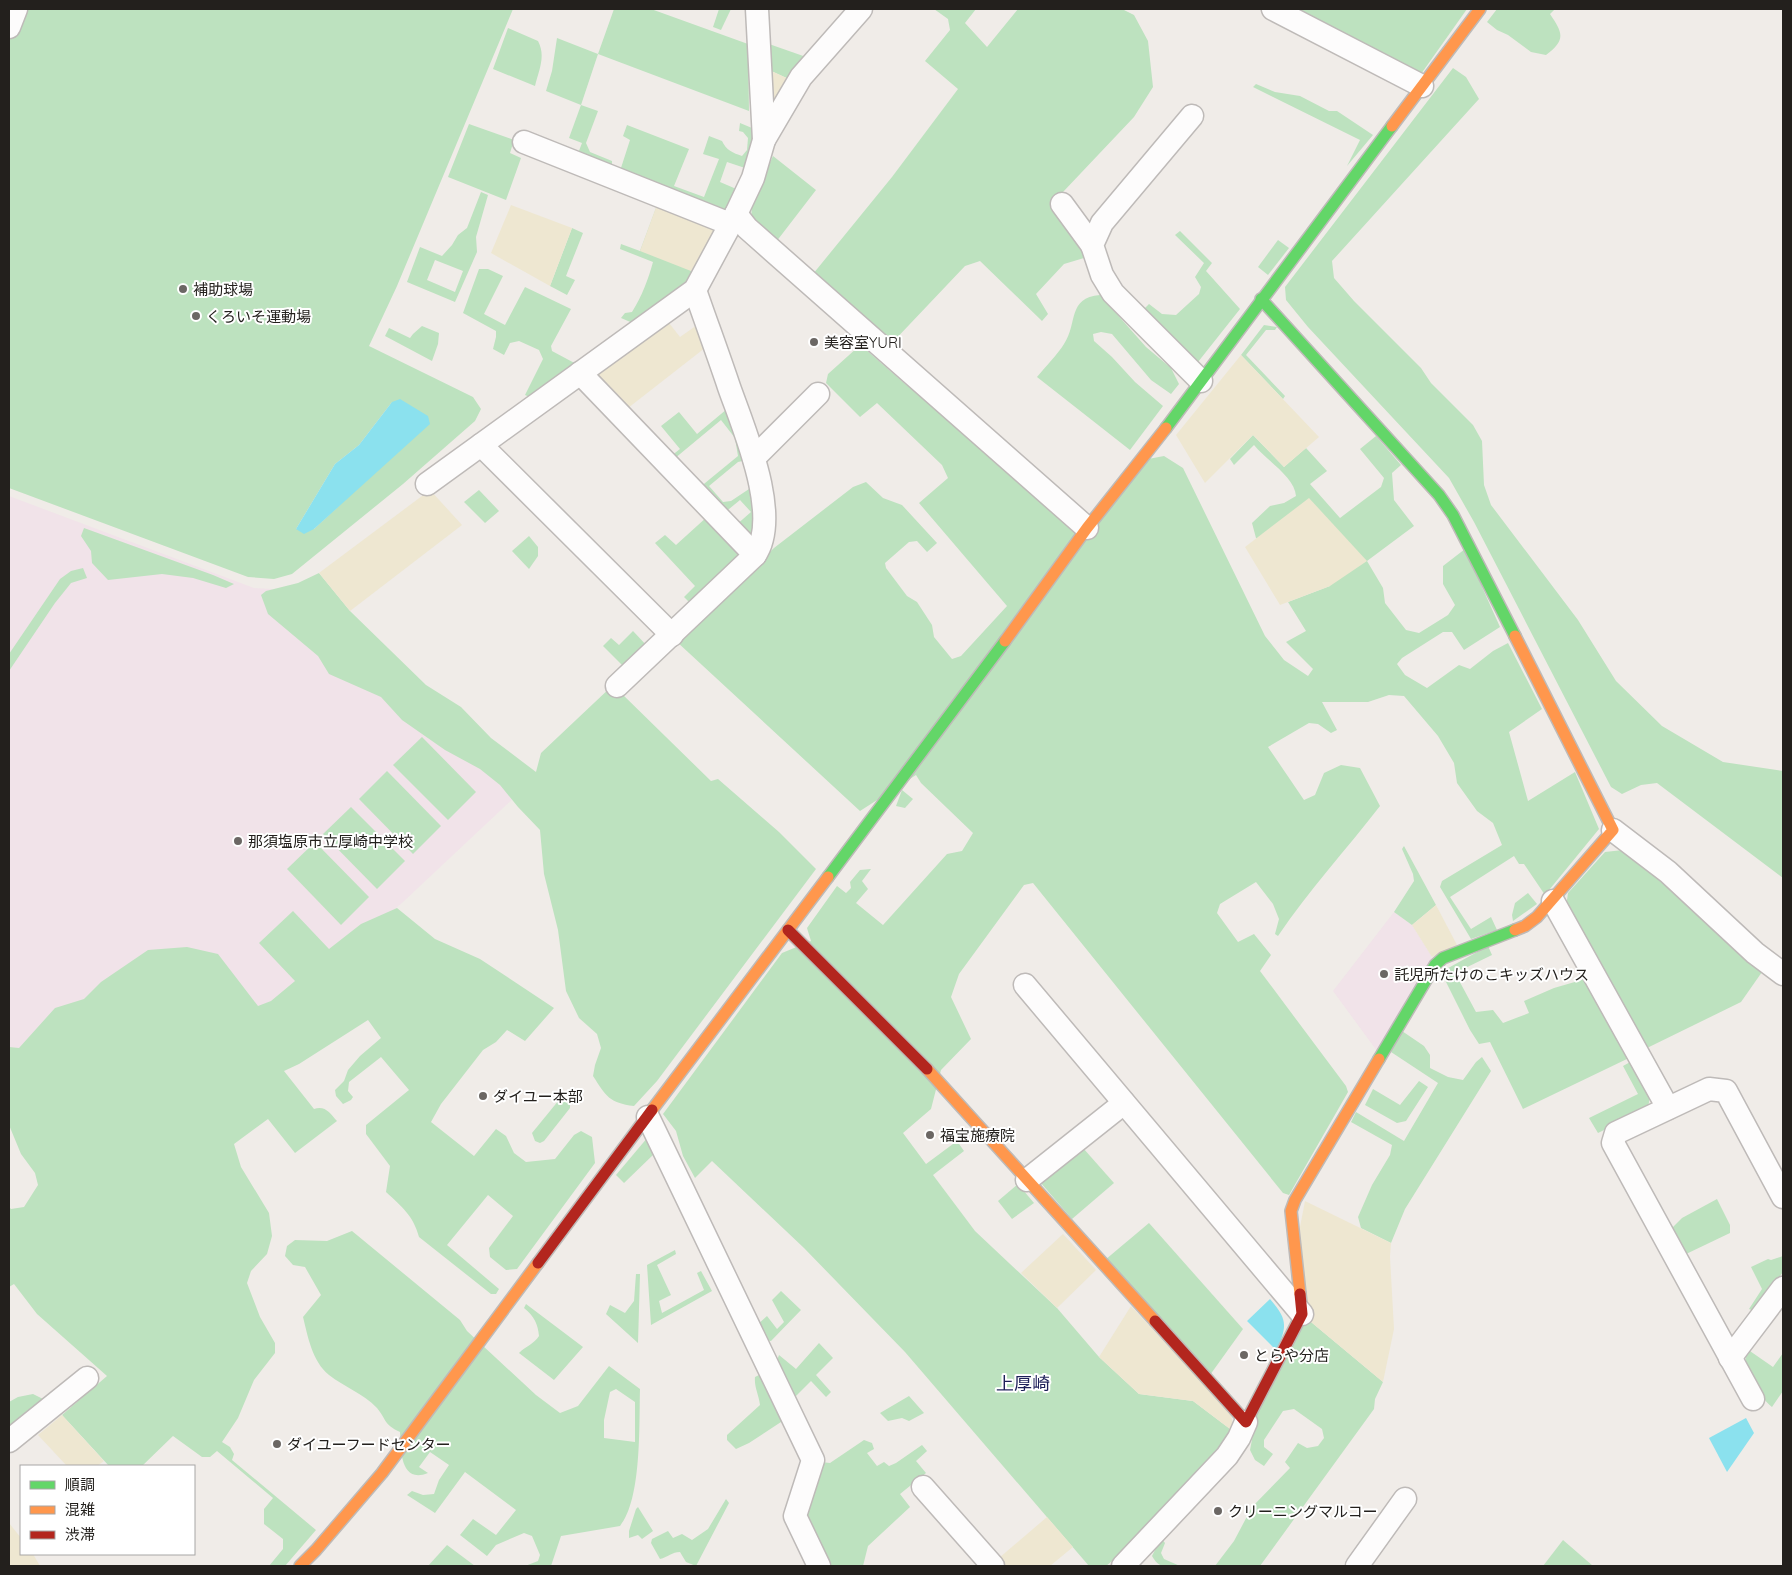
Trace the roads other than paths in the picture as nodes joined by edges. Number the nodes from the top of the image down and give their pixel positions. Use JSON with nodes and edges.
{"nodes":[{"id":1,"x":16,"y":9,"type":"edge"},
{"id":2,"x":757,"y":9,"type":"edge"},
{"id":3,"x":861,"y":9,"type":"edge"},
{"id":4,"x":1273,"y":9,"type":"edge"},
{"id":5,"x":1480,"y":9,"type":"edge"},
{"id":6,"x":9,"y":27,"type":"edge"},
{"id":7,"x":1422,"y":86,"type":"junction"},
{"id":8,"x":1192,"y":116,"type":"dead end"},
{"id":9,"x":764,"y":140,"type":"junction"},
{"id":10,"x":524,"y":142,"type":"dead end"},
{"id":11,"x":1062,"y":204,"type":"dead end"},
{"id":12,"x":733,"y":219,"type":"junction"},
{"id":13,"x":1092,"y":245,"type":"junction"},
{"id":14,"x":695,"y":290,"type":"junction"},
{"id":15,"x":1261,"y":299,"type":"junction"},
{"id":16,"x":580,"y":373,"type":"junction"},
{"id":17,"x":1201,"y":381,"type":"junction"},
{"id":18,"x":818,"y":394,"type":"dead end"},
{"id":19,"x":481,"y":445,"type":"junction"},
{"id":20,"x":754,"y":458,"type":"junction"},
{"id":21,"x":428,"y":484,"type":"dead end"},
{"id":22,"x":1087,"y":528,"type":"junction"},
{"id":23,"x":755,"y":555,"type":"junction"},
{"id":24,"x":672,"y":635,"type":"junction"},
{"id":25,"x":617,"y":686,"type":"dead end"},
{"id":26,"x":1613,"y":830,"type":"junction"},
{"id":27,"x":1553,"y":901,"type":"junction"},
{"id":28,"x":788,"y":930,"type":"junction"},
{"id":29,"x":1783,"y":974,"type":"edge"},
{"id":30,"x":1025,"y":986,"type":"dead end"},
{"id":31,"x":1124,"y":1103,"type":"junction"},
{"id":32,"x":1668,"y":1108,"type":"junction"},
{"id":33,"x":648,"y":1117,"type":"junction"},
{"id":34,"x":1026,"y":1180,"type":"junction"},
{"id":35,"x":1783,"y":1197,"type":"edge"},
{"id":36,"x":1783,"y":1288,"type":"edge"},
{"id":37,"x":1302,"y":1314,"type":"junction"},
{"id":38,"x":1730,"y":1358,"type":"junction"},
{"id":39,"x":87,"y":1378,"type":"dead end"},
{"id":40,"x":1753,"y":1399,"type":"dead end"},
{"id":41,"x":1246,"y":1422,"type":"junction"},
{"id":42,"x":9,"y":1441,"type":"edge"},
{"id":43,"x":923,"y":1487,"type":"dead end"},
{"id":44,"x":1405,"y":1498,"type":"dead end"},
{"id":45,"x":1133,"y":1564,"type":"edge"},
{"id":46,"x":300,"y":1566,"type":"edge"},
{"id":47,"x":819,"y":1566,"type":"edge"},
{"id":48,"x":993,"y":1566,"type":"edge"},
{"id":49,"x":1357,"y":1566,"type":"edge"}],
"edges":[{"from":1,"to":6,"type":"street"},
{"from":2,"to":9,"type":"street"},
{"from":3,"to":9,"type":"street"},
{"from":4,"to":7,"type":"street"},
{"from":5,"to":7,"type":"street"},
{"from":7,"to":15,"type":"street"},
{"from":8,"to":13,"type":"street"},
{"from":9,"to":12,"type":"street"},
{"from":10,"to":12,"type":"street"},
{"from":11,"to":13,"type":"street"},
{"from":12,"to":14,"type":"street"},
{"from":12,"to":22,"type":"street"},
{"from":13,"to":17,"type":"street"},
{"from":14,"to":16,"type":"street"},
{"from":14,"to":20,"type":"street"},
{"from":15,"to":17,"type":"street"},
{"from":15,"to":26,"type":"street"},
{"from":16,"to":19,"type":"street"},
{"from":16,"to":23,"type":"street"},
{"from":17,"to":22,"type":"street"},
{"from":18,"to":20,"type":"street"},
{"from":19,"to":21,"type":"street"},
{"from":19,"to":24,"type":"street"},
{"from":20,"to":23,"type":"street"},
{"from":22,"to":28,"type":"street"},
{"from":23,"to":24,"type":"street"},
{"from":24,"to":25,"type":"street"},
{"from":26,"to":27,"type":"street"},
{"from":26,"to":29,"type":"street"},
{"from":27,"to":32,"type":"street"},
{"from":27,"to":37,"type":"street"},
{"from":28,"to":33,"type":"street"},
{"from":28,"to":34,"type":"street"},
{"from":30,"to":31,"type":"street"},
{"from":31,"to":34,"type":"street"},
{"from":31,"to":37,"type":"street"},
{"from":32,"to":35,"type":"street"},
{"from":32,"to":38,"type":"street"},
{"from":33,"to":46,"type":"street"},
{"from":33,"to":47,"type":"street"},
{"from":34,"to":41,"type":"street"},
{"from":36,"to":38,"type":"street"},
{"from":37,"to":41,"type":"street"},
{"from":38,"to":40,"type":"street"},
{"from":39,"to":42,"type":"street"},
{"from":41,"to":45,"type":"street"},
{"from":43,"to":48,"type":"street"},
{"from":44,"to":49,"type":"street"}]}
